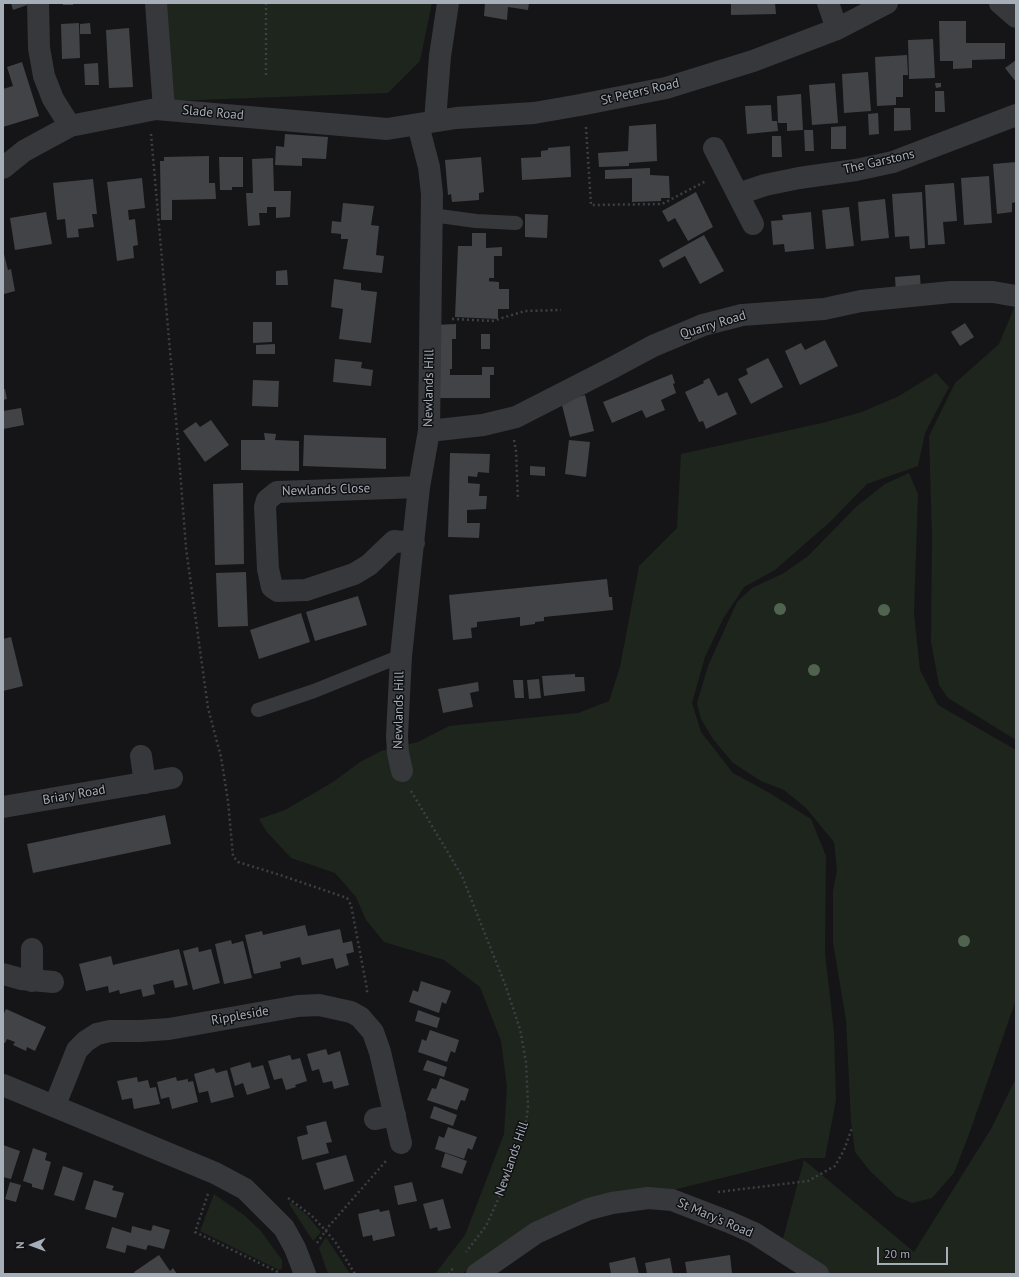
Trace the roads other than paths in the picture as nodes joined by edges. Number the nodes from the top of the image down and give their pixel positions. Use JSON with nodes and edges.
{"nodes":[{"id":1,"x":38,"y":3,"type":"edge"},
{"id":2,"x":156,"y":3,"type":"edge"},
{"id":3,"x":448,"y":3,"type":"edge"},
{"id":4,"x":828,"y":3,"type":"edge"},
{"id":5,"x":887,"y":3,"type":"edge"},
{"id":6,"x":1000,"y":3,"type":"edge"},
{"id":7,"x":1016,"y":17,"type":"edge"},
{"id":8,"x":837,"y":29,"type":"junction"},
{"id":9,"x":156,"y":110,"type":"junction"},
{"id":10,"x":1016,"y":116,"type":"edge"},
{"id":11,"x":427,"y":123,"type":"junction"},
{"id":12,"x":70,"y":126,"type":"junction"},
{"id":13,"x":714,"y":148,"type":"dead end"},
{"id":14,"x":3,"y":168,"type":"edge"},
{"id":15,"x":738,"y":194,"type":"junction"},
{"id":16,"x":432,"y":215,"type":"junction"},
{"id":17,"x":516,"y":222,"type":"dead end"},
{"id":18,"x":753,"y":224,"type":"dead end"},
{"id":19,"x":1016,"y":296,"type":"edge"},
{"id":20,"x":429,"y":431,"type":"junction"},
{"id":21,"x":419,"y":487,"type":"junction"},
{"id":22,"x":414,"y":543,"type":"junction"},
{"id":23,"x":401,"y":656,"type":"junction"},
{"id":24,"x":258,"y":710,"type":"dead end"},
{"id":25,"x":141,"y":756,"type":"dead end"},
{"id":26,"x":402,"y":771,"type":"road end"},
{"id":27,"x":172,"y":778,"type":"dead end"},
{"id":28,"x":145,"y":783,"type":"junction"},
{"id":29,"x":3,"y":807,"type":"edge"},
{"id":30,"x":32,"y":949,"type":"dead end"},
{"id":31,"x":3,"y":974,"type":"edge"},
{"id":32,"x":3,"y":1085,"type":"edge"},
{"id":33,"x":55,"y":1105,"type":"junction"},
{"id":34,"x":401,"y":1143,"type":"road end"},
{"id":35,"x":304,"y":1269,"type":"edge"},
{"id":36,"x":477,"y":1274,"type":"edge"},
{"id":37,"x":818,"y":1274,"type":"edge"}],
"edges":[{"from":1,"to":12,"type":"street"},
{"from":2,"to":9,"type":"street"},
{"from":3,"to":11,"type":"street","name":"Newlands Hill"},
{"from":4,"to":8,"type":"street"},
{"from":5,"to":8,"type":"street","name":"St Peters Road"},
{"from":6,"to":7,"type":"street"},
{"from":8,"to":11,"type":"street","name":"St Peters Road"},
{"from":9,"to":11,"type":"street","name":"Slade Road"},
{"from":9,"to":12,"type":"street","name":"Slade Road"},
{"from":10,"to":15,"type":"street","name":"The Garstons"},
{"from":11,"to":16,"type":"street","name":"Newlands Hill"},
{"from":12,"to":14,"type":"street","name":"Slade Road"},
{"from":13,"to":15,"type":"street"},
{"from":15,"to":18,"type":"street"},
{"from":16,"to":17,"type":"lane"},
{"from":16,"to":20,"type":"street","name":"Newlands Hill"},
{"from":19,"to":20,"type":"street","name":"Quarry Road"},
{"from":20,"to":21,"type":"street","name":"Newlands Hill"},
{"from":21,"to":22,"type":"street","name":"Newlands Hill"},
{"from":21,"to":22,"type":"street","name":"Newlands Close"},
{"from":22,"to":23,"type":"street","name":"Newlands Hill"},
{"from":23,"to":24,"type":"lane"},
{"from":23,"to":26,"type":"street","name":"Newlands Hill"},
{"from":25,"to":28,"type":"street"},
{"from":27,"to":28,"type":"street","name":"Briary Road"},
{"from":28,"to":29,"type":"street","name":"Briary Road"},
{"from":30,"to":31,"type":"street"},
{"from":32,"to":33,"type":"street"},
{"from":33,"to":34,"type":"street","name":"Rippleside"},
{"from":33,"to":35,"type":"street"},
{"from":36,"to":37,"type":"street","name":"St Mary's Road"}]}
